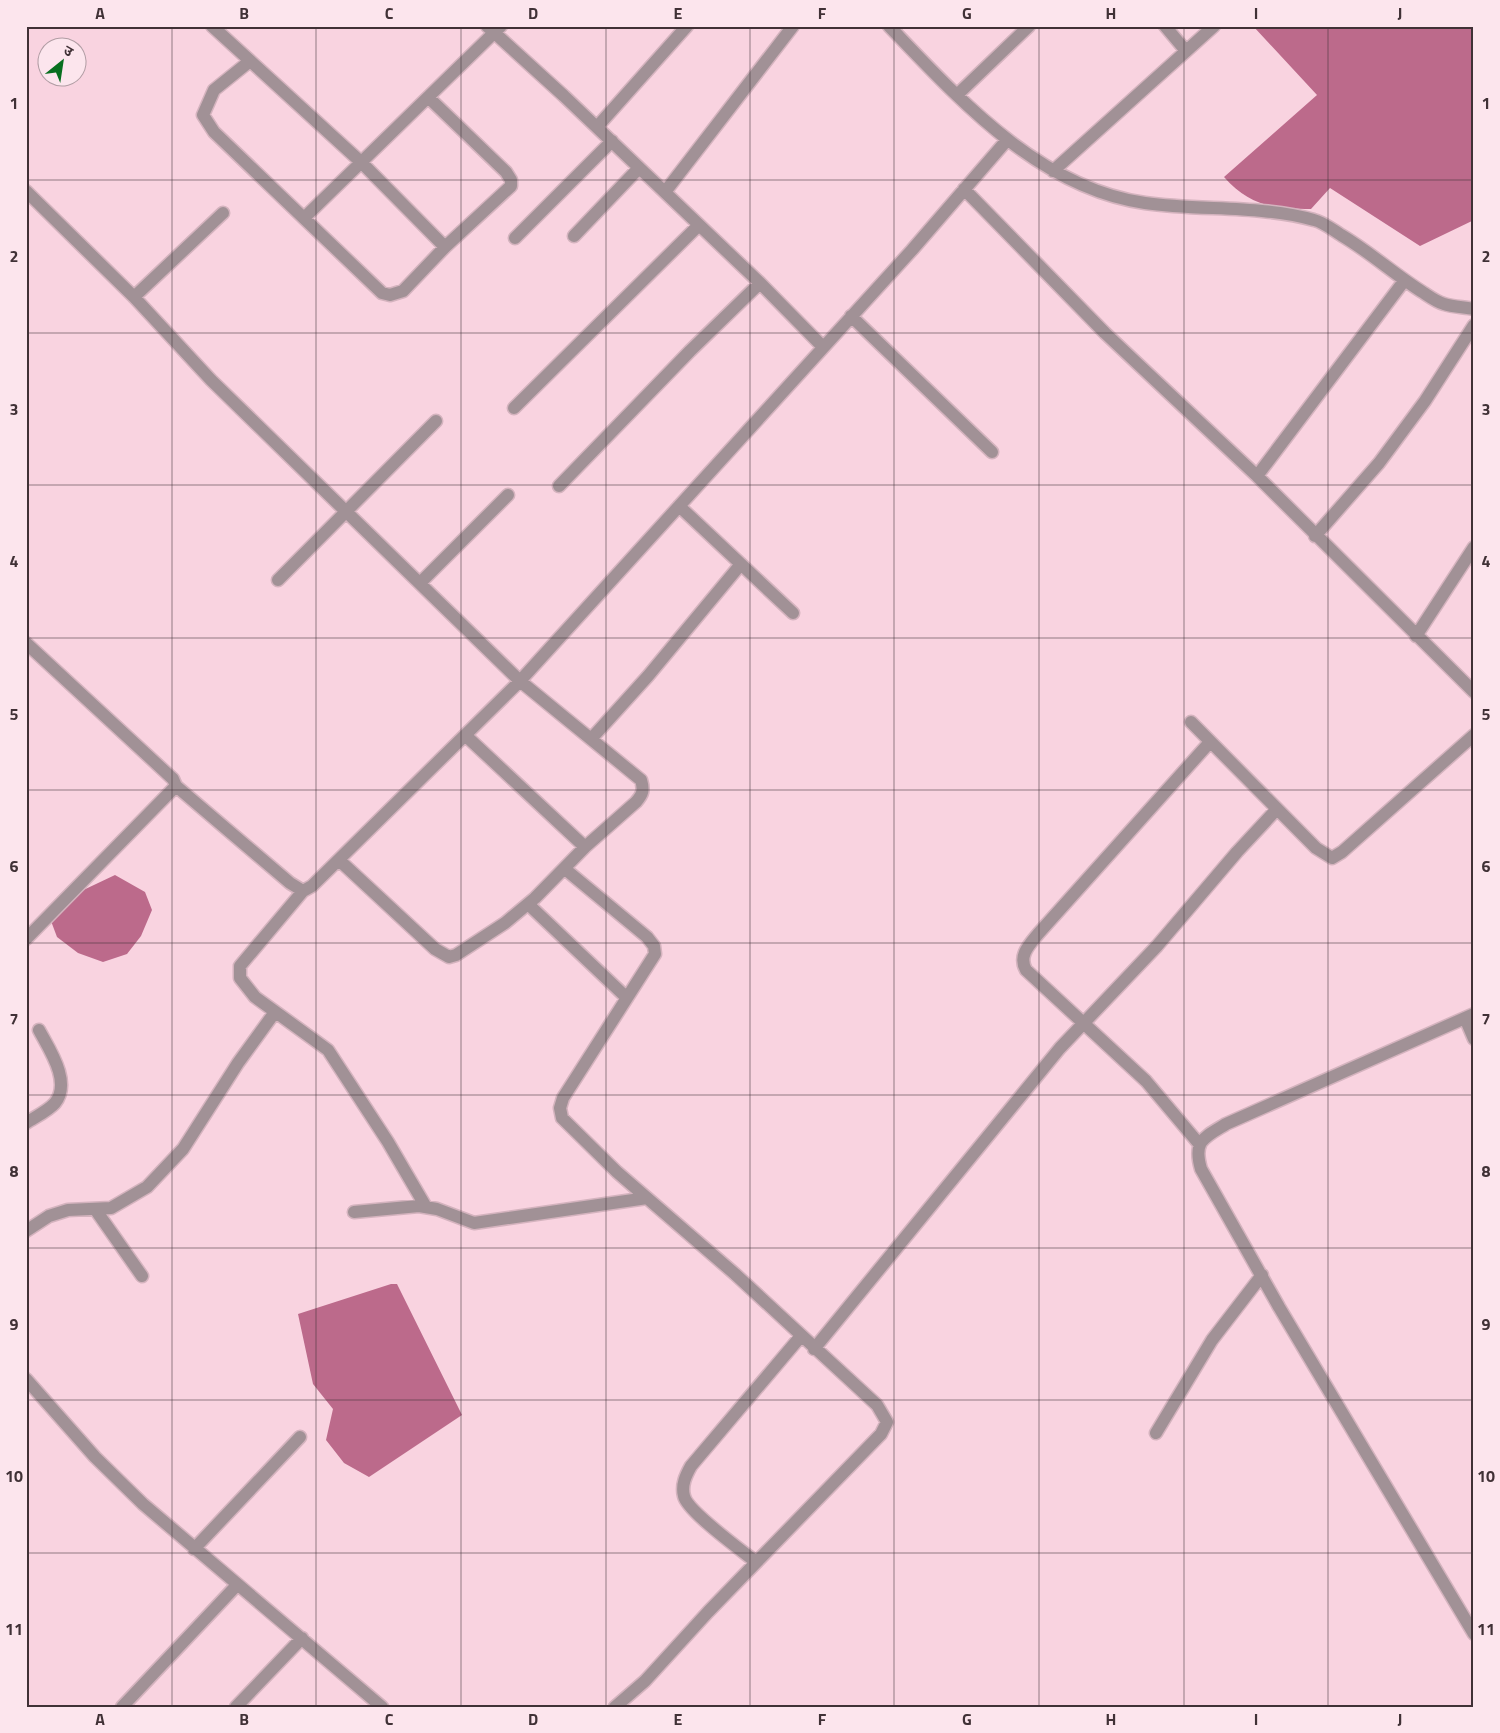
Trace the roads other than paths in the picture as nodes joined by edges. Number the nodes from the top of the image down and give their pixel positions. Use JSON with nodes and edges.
{"nodes":[{"id":1,"x":212,"y":26,"type":"edge"},
{"id":2,"x":687,"y":26,"type":"edge"},
{"id":3,"x":793,"y":26,"type":"edge"},
{"id":4,"x":890,"y":26,"type":"edge"},
{"id":5,"x":1029,"y":26,"type":"edge"},
{"id":6,"x":1165,"y":26,"type":"edge"},
{"id":7,"x":1214,"y":26,"type":"edge"},
{"id":8,"x":494,"y":29,"type":"edge"},
{"id":9,"x":1186,"y":52,"type":"junction"},
{"id":10,"x":250,"y":61,"type":"junction"},
{"id":11,"x":958,"y":94,"type":"junction"},
{"id":12,"x":429,"y":98,"type":"junction"},
{"id":13,"x":597,"y":127,"type":"junction"},
{"id":14,"x":1007,"y":140,"type":"junction"},
{"id":15,"x":612,"y":141,"type":"junction"},
{"id":16,"x":362,"y":163,"type":"junction"},
{"id":17,"x":639,"y":168,"type":"junction"},
{"id":18,"x":1053,"y":171,"type":"junction"},
{"id":19,"x":964,"y":189,"type":"junction"},
{"id":20,"x":26,"y":191,"type":"edge"},
{"id":21,"x":665,"y":192,"type":"junction"},
{"id":22,"x":223,"y":212,"type":"dead end"},
{"id":23,"x":305,"y":217,"type":"junction"},
{"id":24,"x":699,"y":224,"type":"junction"},
{"id":25,"x":574,"y":236,"type":"dead end"},
{"id":26,"x":515,"y":238,"type":"dead end"},
{"id":27,"x":445,"y":247,"type":"junction"},
{"id":28,"x":1404,"y":281,"type":"junction"},
{"id":29,"x":760,"y":283,"type":"junction"},
{"id":30,"x":134,"y":297,"type":"junction"},
{"id":31,"x":1474,"y":309,"type":"edge"},
{"id":32,"x":852,"y":316,"type":"junction"},
{"id":33,"x":1474,"y":325,"type":"edge"},
{"id":34,"x":823,"y":347,"type":"junction"},
{"id":35,"x":514,"y":408,"type":"dead end"},
{"id":36,"x":436,"y":421,"type":"dead end"},
{"id":37,"x":992,"y":452,"type":"dead end"},
{"id":38,"x":1257,"y":476,"type":"junction"},
{"id":39,"x":559,"y":486,"type":"dead end"},
{"id":40,"x":508,"y":495,"type":"dead end"},
{"id":41,"x":679,"y":506,"type":"junction"},
{"id":42,"x":348,"y":512,"type":"junction"},
{"id":43,"x":1315,"y":536,"type":"junction"},
{"id":44,"x":1474,"y":547,"type":"edge"},
{"id":45,"x":741,"y":564,"type":"junction"},
{"id":46,"x":278,"y":580,"type":"dead end"},
{"id":47,"x":420,"y":583,"type":"junction"},
{"id":48,"x":793,"y":613,"type":"dead end"},
{"id":49,"x":1416,"y":636,"type":"junction"},
{"id":50,"x":26,"y":643,"type":"edge"},
{"id":51,"x":520,"y":680,"type":"junction"},
{"id":52,"x":1474,"y":692,"type":"edge"},
{"id":53,"x":1191,"y":722,"type":"dead end"},
{"id":54,"x":465,"y":735,"type":"junction"},
{"id":55,"x":1474,"y":735,"type":"edge"},
{"id":56,"x":591,"y":739,"type":"junction"},
{"id":57,"x":1210,"y":742,"type":"junction"},
{"id":58,"x":176,"y":786,"type":"junction"},
{"id":59,"x":1277,"y":809,"type":"junction"},
{"id":60,"x":585,"y":847,"type":"junction"},
{"id":61,"x":339,"y":860,"type":"junction"},
{"id":62,"x":566,"y":869,"type":"junction"},
{"id":63,"x":303,"y":891,"type":"junction"},
{"id":64,"x":528,"y":904,"type":"junction"},
{"id":65,"x":26,"y":939,"type":"edge"},
{"id":66,"x":627,"y":998,"type":"junction"},
{"id":67,"x":275,"y":1012,"type":"junction"},
{"id":68,"x":1469,"y":1016,"type":"edge"},
{"id":69,"x":1082,"y":1025,"type":"junction"},
{"id":70,"x":39,"y":1030,"type":"dead end"},
{"id":71,"x":1474,"y":1039,"type":"edge"},
{"id":72,"x":26,"y":1123,"type":"edge"},
{"id":73,"x":1200,"y":1145,"type":"junction"},
{"id":74,"x":647,"y":1198,"type":"junction"},
{"id":75,"x":426,"y":1207,"type":"junction"},
{"id":76,"x":95,"y":1209,"type":"junction"},
{"id":77,"x":354,"y":1212,"type":"dead end"},
{"id":78,"x":26,"y":1231,"type":"edge"},
{"id":79,"x":1262,"y":1275,"type":"junction"},
{"id":80,"x":142,"y":1276,"type":"dead end"},
{"id":81,"x":801,"y":1336,"type":"junction"},
{"id":82,"x":814,"y":1348,"type":"junction"},
{"id":83,"x":26,"y":1379,"type":"edge"},
{"id":84,"x":1156,"y":1433,"type":"dead end"},
{"id":85,"x":300,"y":1437,"type":"dead end"},
{"id":86,"x":194,"y":1549,"type":"junction"},
{"id":87,"x":756,"y":1562,"type":"junction"},
{"id":88,"x":237,"y":1585,"type":"junction"},
{"id":89,"x":1474,"y":1634,"type":"edge"},
{"id":90,"x":302,"y":1638,"type":"junction"},
{"id":91,"x":122,"y":1707,"type":"edge"},
{"id":92,"x":236,"y":1707,"type":"edge"},
{"id":93,"x":382,"y":1707,"type":"edge"},
{"id":94,"x":615,"y":1707,"type":"edge"}],
"edges":[{"from":1,"to":10,"type":"street"},
{"from":2,"to":13,"type":"street"},
{"from":3,"to":21,"type":"street"},
{"from":4,"to":11,"type":"street"},
{"from":5,"to":11,"type":"street"},
{"from":6,"to":9,"type":"street"},
{"from":7,"to":9,"type":"street"},
{"from":8,"to":12,"type":"street"},
{"from":8,"to":13,"type":"street"},
{"from":9,"to":18,"type":"street"},
{"from":10,"to":16,"type":"street"},
{"from":10,"to":23,"type":"street"},
{"from":11,"to":14,"type":"street"},
{"from":12,"to":16,"type":"street"},
{"from":12,"to":27,"type":"street"},
{"from":13,"to":15,"type":"street"},
{"from":14,"to":18,"type":"street"},
{"from":14,"to":19,"type":"street"},
{"from":15,"to":17,"type":"street"},
{"from":15,"to":26,"type":"street"},
{"from":16,"to":23,"type":"street"},
{"from":16,"to":27,"type":"street"},
{"from":17,"to":21,"type":"street"},
{"from":17,"to":25,"type":"street"},
{"from":18,"to":28,"type":"street"},
{"from":19,"to":32,"type":"street"},
{"from":19,"to":38,"type":"street"},
{"from":20,"to":30,"type":"street"},
{"from":21,"to":24,"type":"street"},
{"from":22,"to":30,"type":"street"},
{"from":23,"to":27,"type":"street"},
{"from":24,"to":29,"type":"street"},
{"from":24,"to":35,"type":"street"},
{"from":28,"to":31,"type":"street"},
{"from":28,"to":38,"type":"street"},
{"from":29,"to":34,"type":"street"},
{"from":29,"to":39,"type":"street"},
{"from":30,"to":42,"type":"street"},
{"from":32,"to":34,"type":"street"},
{"from":32,"to":37,"type":"street"},
{"from":33,"to":43,"type":"street"},
{"from":34,"to":41,"type":"street"},
{"from":36,"to":42,"type":"street"},
{"from":38,"to":43,"type":"street"},
{"from":40,"to":47,"type":"street"},
{"from":41,"to":45,"type":"street"},
{"from":41,"to":51,"type":"street"},
{"from":42,"to":46,"type":"street"},
{"from":42,"to":47,"type":"street"},
{"from":43,"to":49,"type":"street"},
{"from":44,"to":49,"type":"street"},
{"from":45,"to":48,"type":"street"},
{"from":45,"to":56,"type":"street"},
{"from":47,"to":51,"type":"street"},
{"from":49,"to":52,"type":"street"},
{"from":50,"to":58,"type":"street"},
{"from":51,"to":54,"type":"street"},
{"from":51,"to":56,"type":"street"},
{"from":53,"to":57,"type":"street"},
{"from":54,"to":60,"type":"street"},
{"from":54,"to":61,"type":"street"},
{"from":55,"to":59,"type":"street"},
{"from":56,"to":60,"type":"street"},
{"from":57,"to":59,"type":"street"},
{"from":57,"to":69,"type":"street"},
{"from":58,"to":63,"type":"street"},
{"from":58,"to":65,"type":"street"},
{"from":59,"to":69,"type":"street"},
{"from":60,"to":62,"type":"street"},
{"from":61,"to":63,"type":"street"},
{"from":61,"to":64,"type":"street"},
{"from":62,"to":64,"type":"street"},
{"from":62,"to":66,"type":"street"},
{"from":63,"to":67,"type":"street"},
{"from":64,"to":66,"type":"street"},
{"from":66,"to":74,"type":"street"},
{"from":67,"to":75,"type":"street"},
{"from":67,"to":76,"type":"street"},
{"from":68,"to":71,"type":"street"},
{"from":68,"to":73,"type":"street"},
{"from":69,"to":73,"type":"street"},
{"from":69,"to":82,"type":"street"},
{"from":70,"to":72,"type":"street"},
{"from":73,"to":79,"type":"street"},
{"from":74,"to":75,"type":"street"},
{"from":74,"to":81,"type":"street"},
{"from":75,"to":77,"type":"street"},
{"from":76,"to":78,"type":"street"},
{"from":76,"to":80,"type":"street"},
{"from":79,"to":84,"type":"street"},
{"from":79,"to":89,"type":"street"},
{"from":81,"to":82,"type":"street"},
{"from":81,"to":87,"type":"street"},
{"from":82,"to":87,"type":"street"},
{"from":83,"to":86,"type":"street"},
{"from":85,"to":86,"type":"street"},
{"from":86,"to":88,"type":"street"},
{"from":87,"to":94,"type":"street"},
{"from":88,"to":90,"type":"street"},
{"from":88,"to":91,"type":"street"},
{"from":90,"to":92,"type":"street"},
{"from":90,"to":93,"type":"street"}]}
